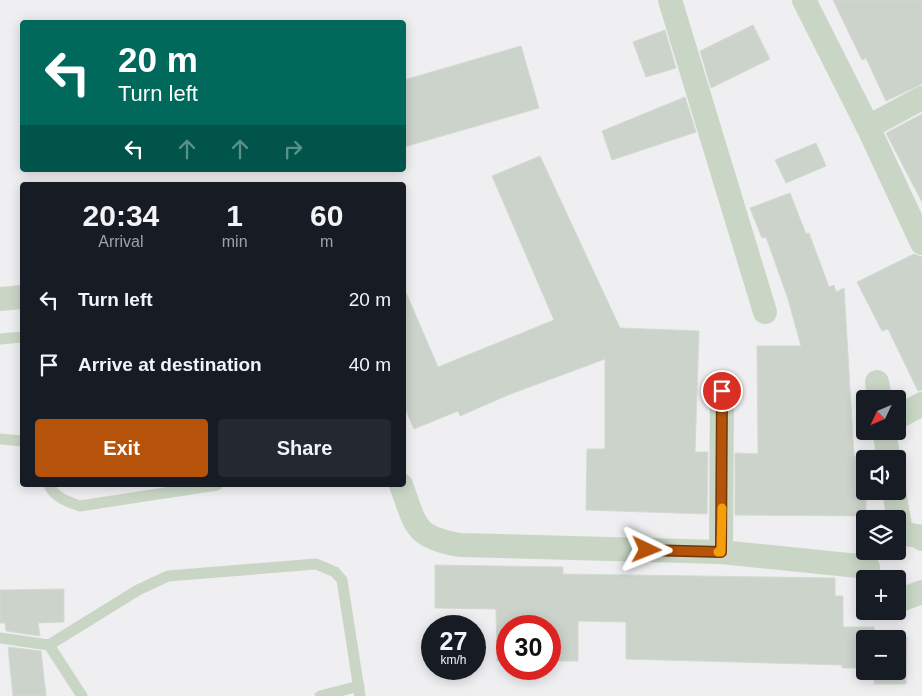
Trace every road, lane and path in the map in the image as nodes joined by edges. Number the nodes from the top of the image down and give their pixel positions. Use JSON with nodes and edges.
{"nodes":[{"id":1,"x":670,"y":0,"type":"edge"},
{"id":2,"x":804,"y":0,"type":"edge"},
{"id":3,"x":922,"y":98,"type":"edge"},
{"id":4,"x":868,"y":127,"type":"junction"},
{"id":5,"x":922,"y":243,"type":"edge"},
{"id":6,"x":20,"y":297,"type":"edge"},
{"id":7,"x":0,"y":299,"type":"edge"},
{"id":8,"x":765,"y":312,"type":"dead end"},
{"id":9,"x":20,"y":337,"type":"edge"},
{"id":10,"x":0,"y":339,"type":"edge"},
{"id":11,"x":722,"y":391,"type":"dead end"},
{"id":12,"x":922,"y":404,"type":"edge"},
{"id":13,"x":906,"y":413,"type":"edge"},
{"id":14,"x":0,"y":439,"type":"edge"},
{"id":15,"x":20,"y":441,"type":"edge"},
{"id":16,"x":50,"y":487,"type":"edge"},
{"id":17,"x":204,"y":487,"type":"edge"},
{"id":18,"x":402,"y":487,"type":"edge"},
{"id":19,"x":897,"y":500,"type":"edge"},
{"id":20,"x":907,"y":535,"type":"edge"},
{"id":21,"x":721,"y":552,"type":"junction"},
{"id":22,"x":871,"y":566,"type":"edge"},
{"id":23,"x":922,"y":592,"type":"edge"},
{"id":24,"x":906,"y":598,"type":"edge"},
{"id":25,"x":0,"y":638,"type":"edge"},
{"id":26,"x":49,"y":645,"type":"junction"},
{"id":27,"x":360,"y":691,"type":"edge"},
{"id":28,"x":82,"y":696,"type":"edge"},
{"id":29,"x":320,"y":696,"type":"edge"}],
"edges":[{"from":1,"to":8,"type":"street"},
{"from":2,"to":4,"type":"street"},
{"from":3,"to":4,"type":"street"},
{"from":4,"to":5,"type":"street"},
{"from":6,"to":7,"type":"street"},
{"from":9,"to":10,"type":"lane"},
{"from":11,"to":21,"type":"street"},
{"from":12,"to":13,"type":"street"},
{"from":14,"to":15,"type":"lane"},
{"from":16,"to":17,"type":"lane"},
{"from":18,"to":21,"type":"street"},
{"from":19,"to":20,"type":"street"},
{"from":21,"to":22,"type":"street"},
{"from":23,"to":24,"type":"street"},
{"from":25,"to":26,"type":"lane"},
{"from":26,"to":27,"type":"lane"},
{"from":26,"to":28,"type":"lane"},
{"from":27,"to":29,"type":"lane"}]}
